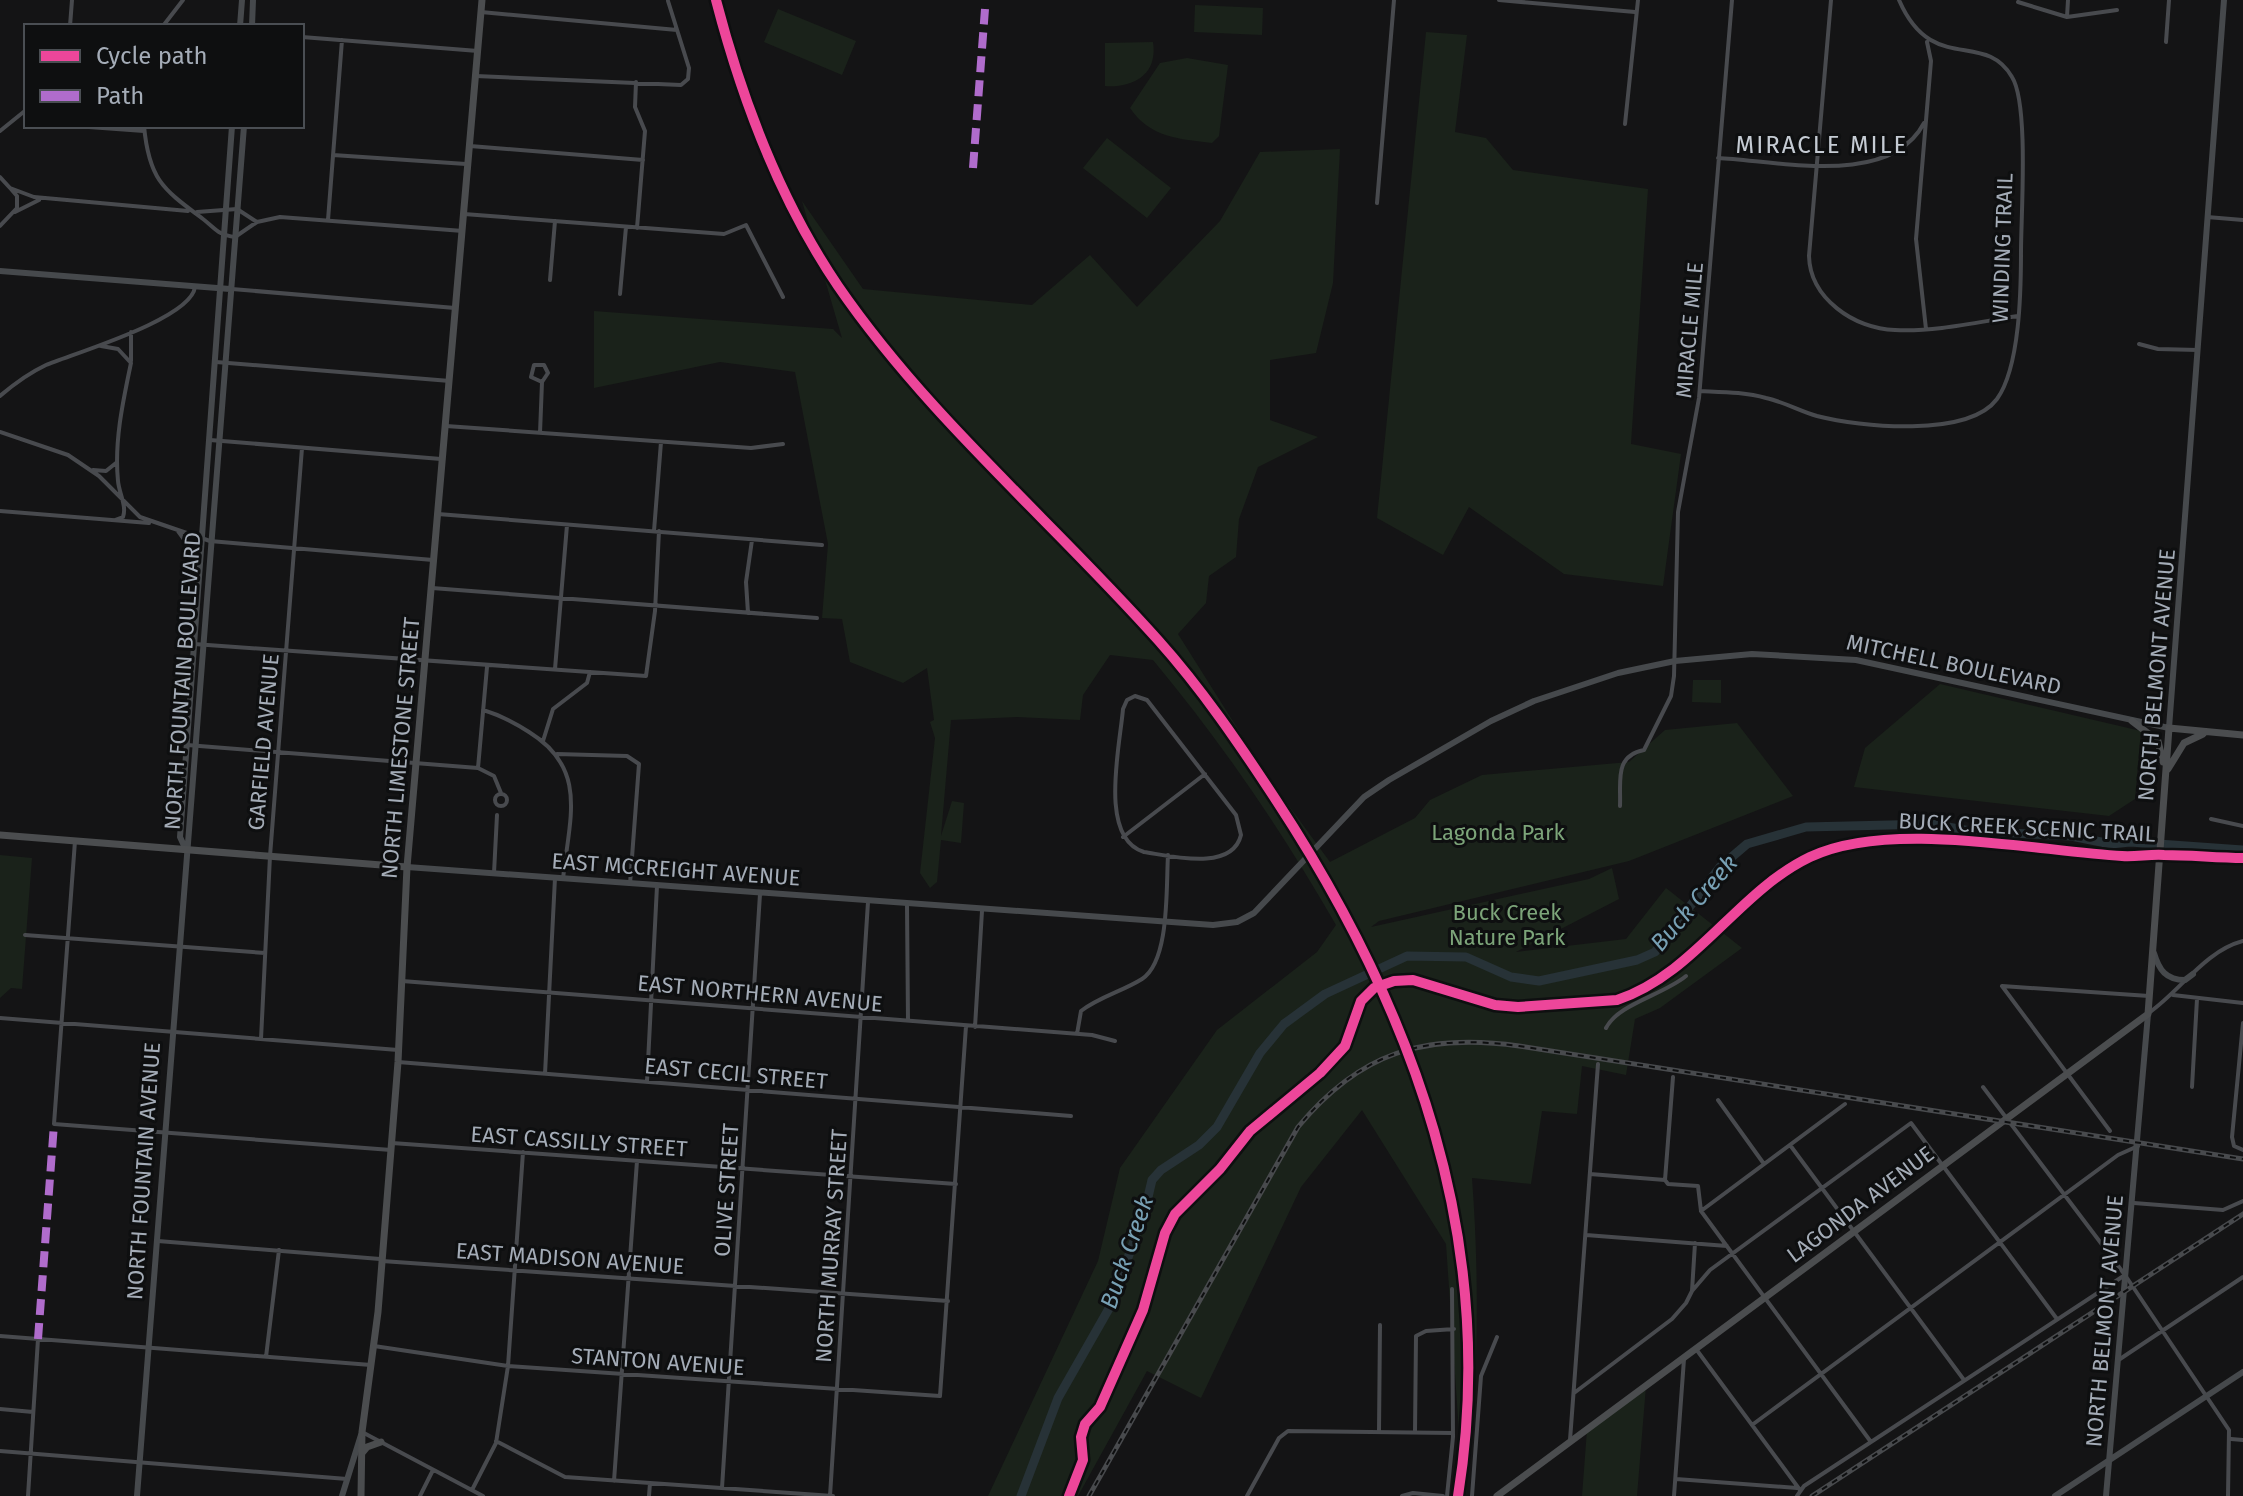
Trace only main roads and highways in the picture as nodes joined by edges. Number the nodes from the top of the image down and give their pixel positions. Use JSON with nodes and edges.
{"nodes":[{"id":1,"x":482,"y":0,"type":"edge"},
{"id":2,"x":2132,"y":721,"type":"road end"},
{"id":3,"x":2169,"y":728,"type":"joint"},
{"id":4,"x":2213,"y":733,"type":"junction"},
{"id":5,"x":2243,"y":735,"type":"edge"},
{"id":6,"x":2165,"y":776,"type":"junction"},
{"id":7,"x":0,"y":835,"type":"edge"},
{"id":8,"x":407,"y":867,"type":"junction"},
{"id":9,"x":2148,"y":1014,"type":"joint"},
{"id":10,"x":381,"y":1442,"type":"road end"},
{"id":11,"x":360,"y":1459,"type":"junction"},
{"id":12,"x":360,"y":1487,"type":"junction"},
{"id":13,"x":361,"y":1496,"type":"edge"},
{"id":14,"x":367,"y":1496,"type":"edge"},
{"id":15,"x":1497,"y":1496,"type":"edge"}],
"edges":[{"from":1,"to":8,"type":"main road","name":"NORTH LIMESTONE STREET"},
{"from":2,"to":6,"type":"main road"},
{"from":3,"to":4,"type":"main road","name":"MITCHELL BOULEVARD"},
{"from":3,"to":6,"type":"main road","name":"NORTH BELMONT AVENUE"},
{"from":4,"to":5,"type":"main road","name":"MITCHELL BOULEVARD"},
{"from":4,"to":6,"type":"main road"},
{"from":6,"to":9,"type":"main road","name":"NORTH BELMONT AVENUE"},
{"from":7,"to":8,"type":"main road","name":"EAST MCCREIGHT AVENUE"},
{"from":8,"to":11,"type":"main road","name":"NORTH LIMESTONE STREET"},
{"from":9,"to":15,"type":"main road","name":"LAGONDA AVENUE"},
{"from":10,"to":11,"type":"main road"},
{"from":11,"to":12,"type":"main road"},
{"from":12,"to":13,"type":"main road"},
{"from":12,"to":14,"type":"main road"}]}
